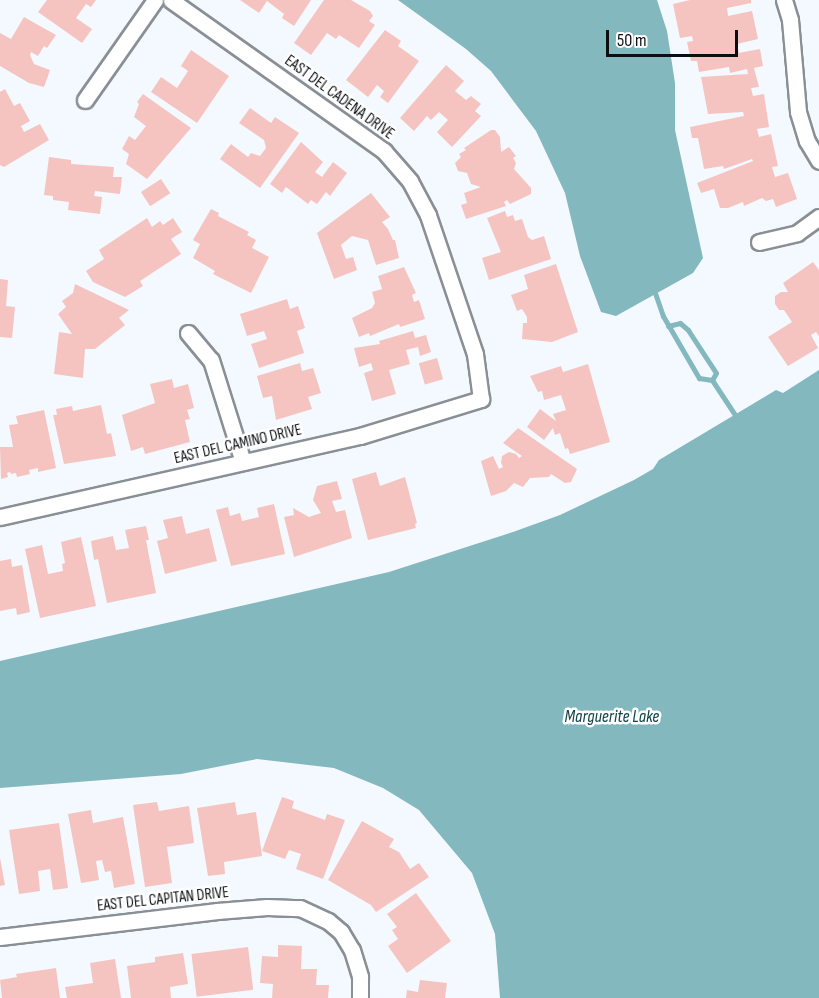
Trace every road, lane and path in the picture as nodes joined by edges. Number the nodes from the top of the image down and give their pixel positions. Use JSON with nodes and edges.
{"nodes":[{"id":1,"x":155,"y":0,"type":"edge"},
{"id":2,"x":171,"y":0,"type":"edge"},
{"id":3,"x":784,"y":0,"type":"edge"},
{"id":4,"x":85,"y":100,"type":"dead end"},
{"id":5,"x":819,"y":161,"type":"edge"},
{"id":6,"x":819,"y":217,"type":"edge"},
{"id":7,"x":759,"y":242,"type":"dead end"},
{"id":8,"x":188,"y":333,"type":"dead end"},
{"id":9,"x":481,"y":399,"type":"joint"},
{"id":10,"x":243,"y":462,"type":"junction"},
{"id":11,"x":0,"y":517,"type":"edge"},
{"id":12,"x":0,"y":937,"type":"edge"},
{"id":13,"x":360,"y":998,"type":"edge"}],
"edges":[{"from":1,"to":4,"type":"street"},
{"from":2,"to":9,"type":"street","name":"EAST DEL CADENA DRIVE"},
{"from":3,"to":5,"type":"street"},
{"from":6,"to":7,"type":"street"},
{"from":8,"to":10,"type":"street"},
{"from":9,"to":10,"type":"street","name":"EAST DEL CAMINO DRIVE"},
{"from":10,"to":11,"type":"street","name":"EAST DEL CAMINO DRIVE"},
{"from":12,"to":13,"type":"street","name":"EAST DEL CAPITAN DRIVE"}]}
